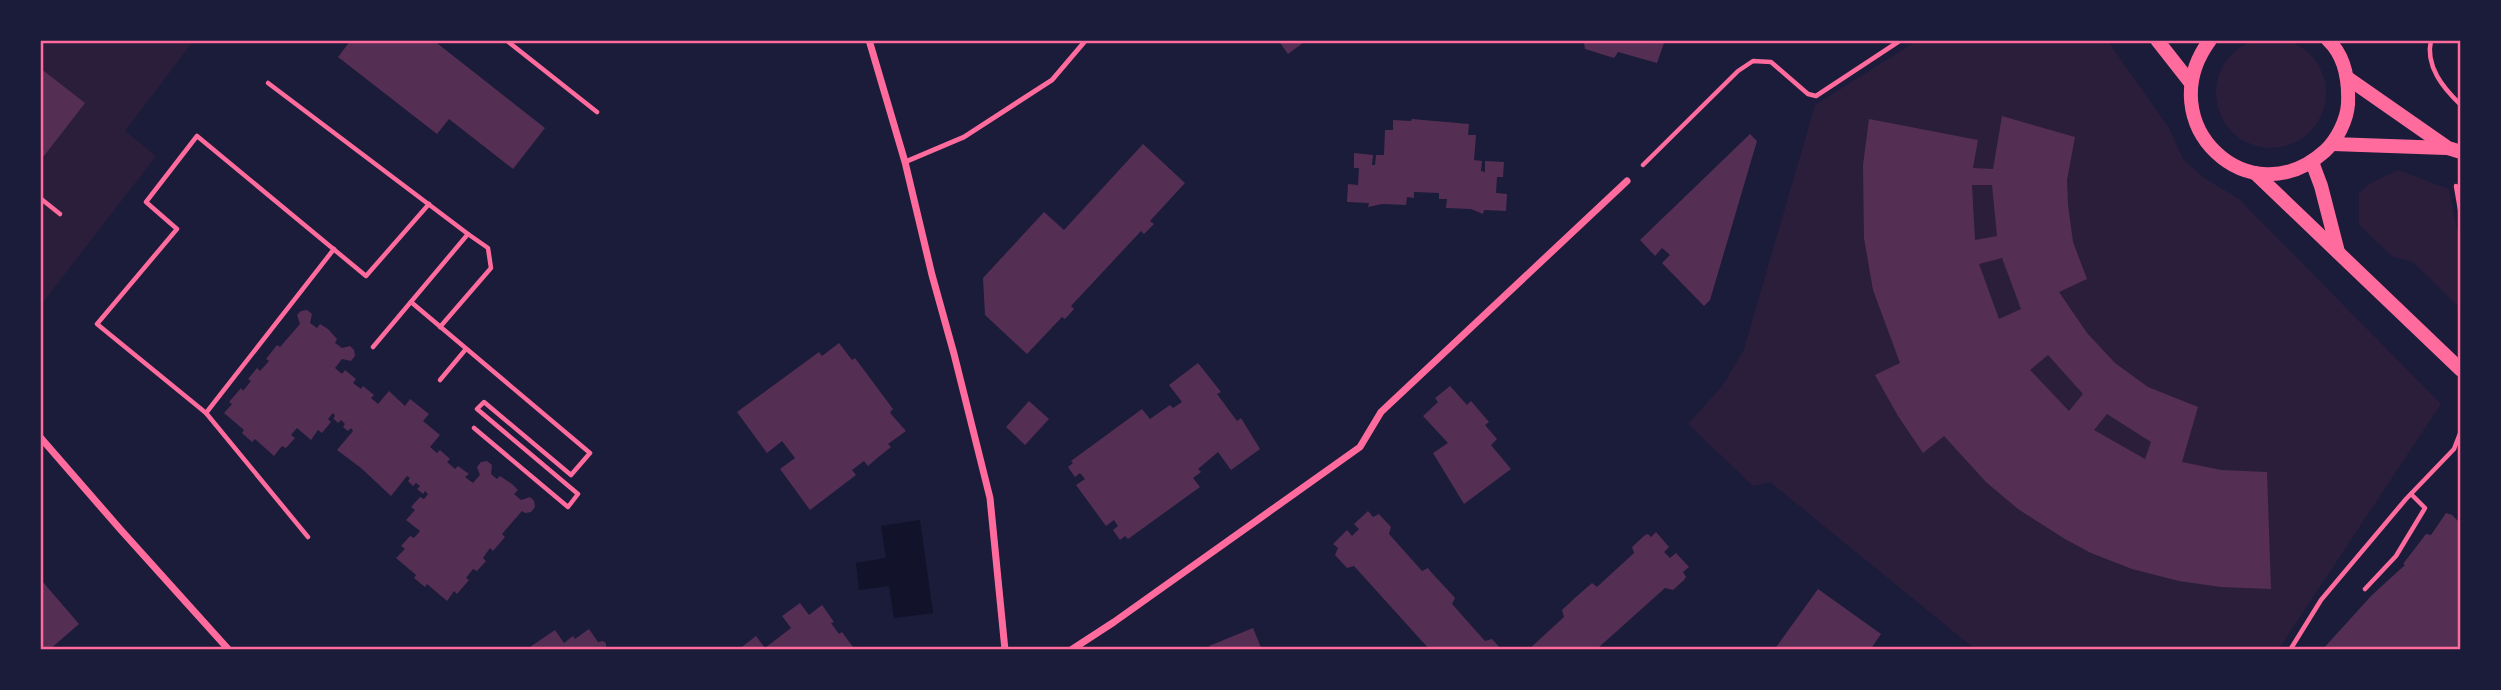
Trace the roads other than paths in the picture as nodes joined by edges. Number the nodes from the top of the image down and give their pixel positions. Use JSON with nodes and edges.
{"nodes":[{"id":1,"x":869,"y":40,"type":"edge"},
{"id":2,"x":1086,"y":40,"type":"edge"},
{"id":3,"x":2157,"y":40,"type":"edge"},
{"id":4,"x":2210,"y":40,"type":"edge"},
{"id":5,"x":2336,"y":43,"type":"edge"},
{"id":6,"x":2349,"y":79,"type":"junction"},
{"id":7,"x":2190,"y":82,"type":"junction"},
{"id":8,"x":2333,"y":144,"type":"junction"},
{"id":9,"x":2454,"y":150,"type":"edge"},
{"id":10,"x":905,"y":162,"type":"junction"},
{"id":11,"x":2312,"y":162,"type":"junction"},
{"id":12,"x":2255,"y":173,"type":"junction"},
{"id":13,"x":1627,"y":181,"type":"road end"},
{"id":14,"x":2338,"y":251,"type":"junction"},
{"id":15,"x":2461,"y":370,"type":"edge"},
{"id":16,"x":40,"y":437,"type":"edge"},
{"id":17,"x":229,"y":650,"type":"edge"},
{"id":18,"x":1005,"y":650,"type":"edge"},
{"id":19,"x":1071,"y":650,"type":"edge"}],
"edges":[{"from":1,"to":10,"type":"street"},
{"from":2,"to":10,"type":"lane"},
{"from":3,"to":7,"type":"main road"},
{"from":4,"to":7,"type":"main road"},
{"from":5,"to":6,"type":"main road"},
{"from":6,"to":8,"type":"main road"},
{"from":6,"to":9,"type":"main road"},
{"from":7,"to":12,"type":"main road"},
{"from":8,"to":9,"type":"main road"},
{"from":8,"to":11,"type":"main road"},
{"from":10,"to":18,"type":"street"},
{"from":11,"to":12,"type":"main road"},
{"from":11,"to":14,"type":"main road"},
{"from":12,"to":14,"type":"main road"},
{"from":13,"to":19,"type":"street"},
{"from":14,"to":15,"type":"main road"},
{"from":16,"to":17,"type":"street"}]}
